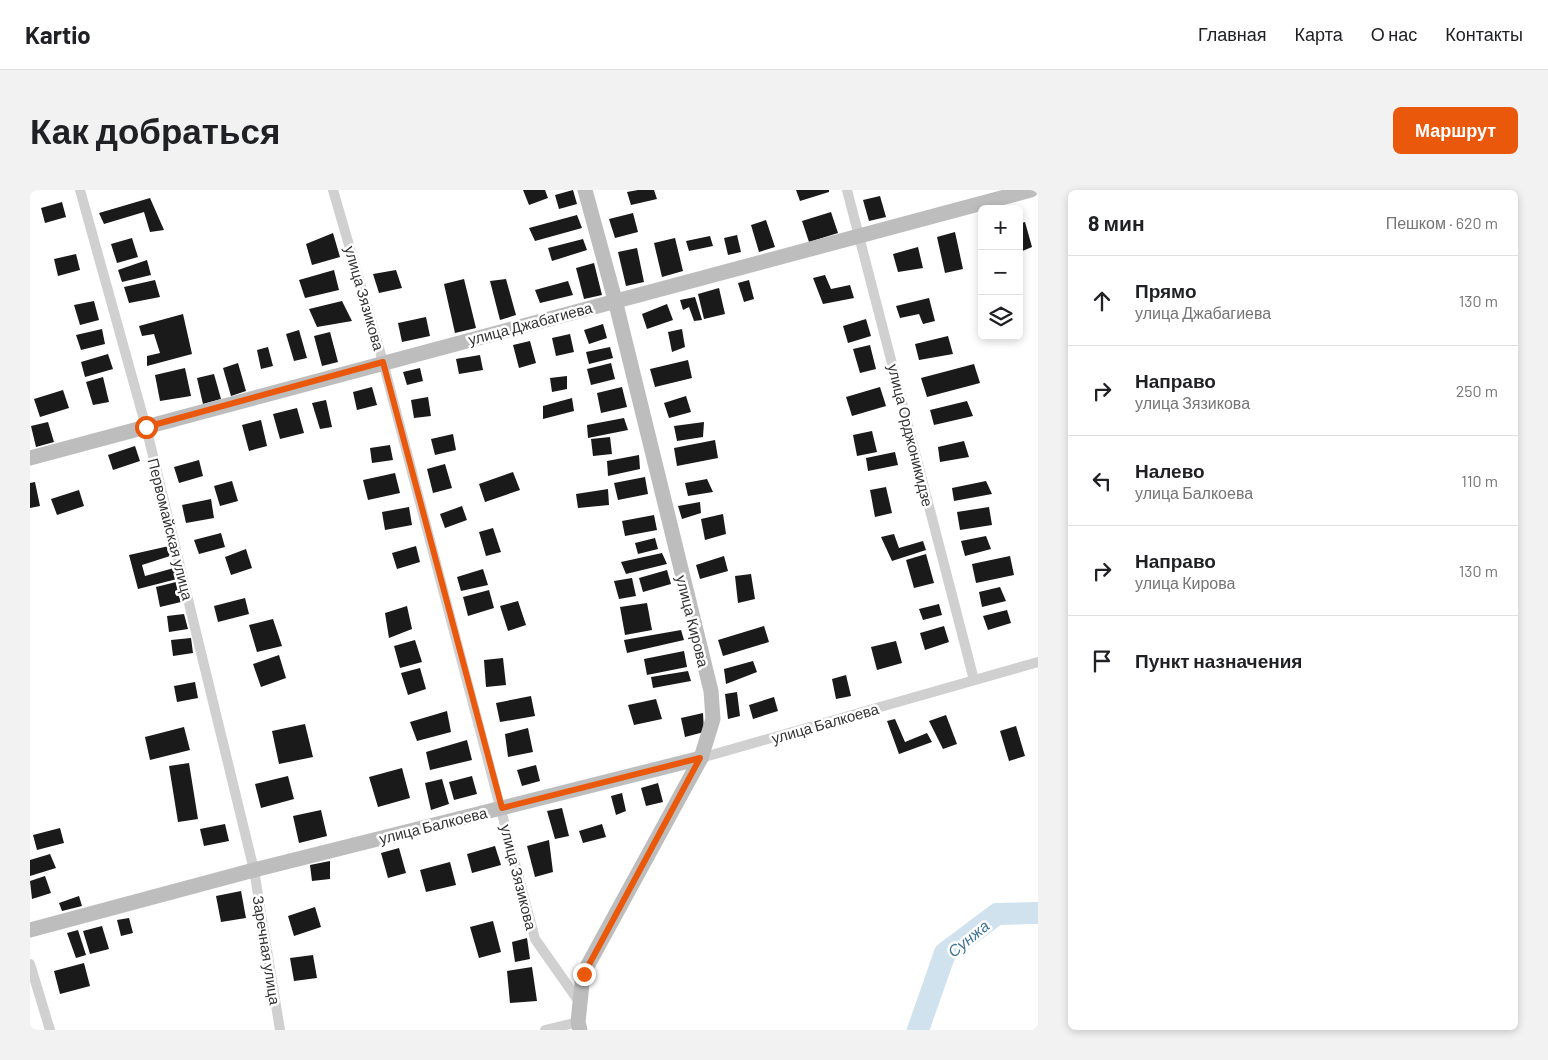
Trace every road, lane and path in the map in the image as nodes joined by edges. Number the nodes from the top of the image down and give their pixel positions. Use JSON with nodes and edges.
{"nodes":[{"id":1,"x":80,"y":190,"type":"edge"},
{"id":2,"x":333,"y":190,"type":"edge"},
{"id":3,"x":585,"y":190,"type":"edge"},
{"id":4,"x":847,"y":190,"type":"edge"},
{"id":5,"x":1031,"y":190,"type":"edge"},
{"id":6,"x":859,"y":235,"type":"junction"},
{"id":7,"x":615,"y":300,"type":"junction"},
{"id":8,"x":383,"y":362,"type":"junction"},
{"id":9,"x":146,"y":427,"type":"junction"},
{"id":10,"x":30,"y":458,"type":"edge"},
{"id":11,"x":1038,"y":662,"type":"edge"},
{"id":12,"x":974,"y":680,"type":"junction"},
{"id":13,"x":700,"y":758,"type":"junction"},
{"id":14,"x":502,"y":808,"type":"junction"},
{"id":15,"x":254,"y":870,"type":"junction"},
{"id":16,"x":30,"y":930,"type":"edge"},
{"id":17,"x":30,"y":964,"type":"edge"},
{"id":18,"x":580,"y":1004,"type":"junction"},
{"id":19,"x":579,"y":1026,"type":"edge"},
{"id":20,"x":50,"y":1030,"type":"edge"},
{"id":21,"x":280,"y":1030,"type":"edge"},
{"id":22,"x":544,"y":1030,"type":"edge"}],
"edges":[{"from":1,"to":9,"type":"street","name":"Первомайская улица"},
{"from":2,"to":8,"type":"street","name":"улица Зязикова"},
{"from":3,"to":7,"type":"street","name":"улица Кирова"},
{"from":4,"to":6,"type":"street","name":"улица Орджоникидзе"},
{"from":5,"to":6,"type":"street","name":"улица Джабагиева"},
{"from":6,"to":7,"type":"street","name":"улица Джабагиева"},
{"from":6,"to":12,"type":"street","name":"улица Орджоникидзе"},
{"from":7,"to":8,"type":"street","name":"улица Джабагиева"},
{"from":7,"to":13,"type":"street","name":"улица Кирова"},
{"from":8,"to":9,"type":"street","name":"улица Джабагиева"},
{"from":8,"to":14,"type":"street","name":"улица Зязикова"},
{"from":9,"to":10,"type":"street","name":"улица Джабагиева"},
{"from":9,"to":15,"type":"street","name":"Первомайская улица"},
{"from":11,"to":12,"type":"street","name":"улица Балкоева"},
{"from":12,"to":13,"type":"street","name":"улица Балкоева"},
{"from":13,"to":14,"type":"street","name":"улица Балкоева"},
{"from":13,"to":18,"type":"street","name":"улица Кирова"},
{"from":14,"to":15,"type":"street","name":"улица Балкоева"},
{"from":14,"to":18,"type":"street","name":"улица Зязикова"},
{"from":15,"to":16,"type":"street","name":"улица Балкоева"},
{"from":15,"to":21,"type":"street","name":"Заречная улица"},
{"from":17,"to":20,"type":"street"},
{"from":18,"to":19,"type":"street","name":"улица Кирова"},
{"from":19,"to":22,"type":"street"}]}
